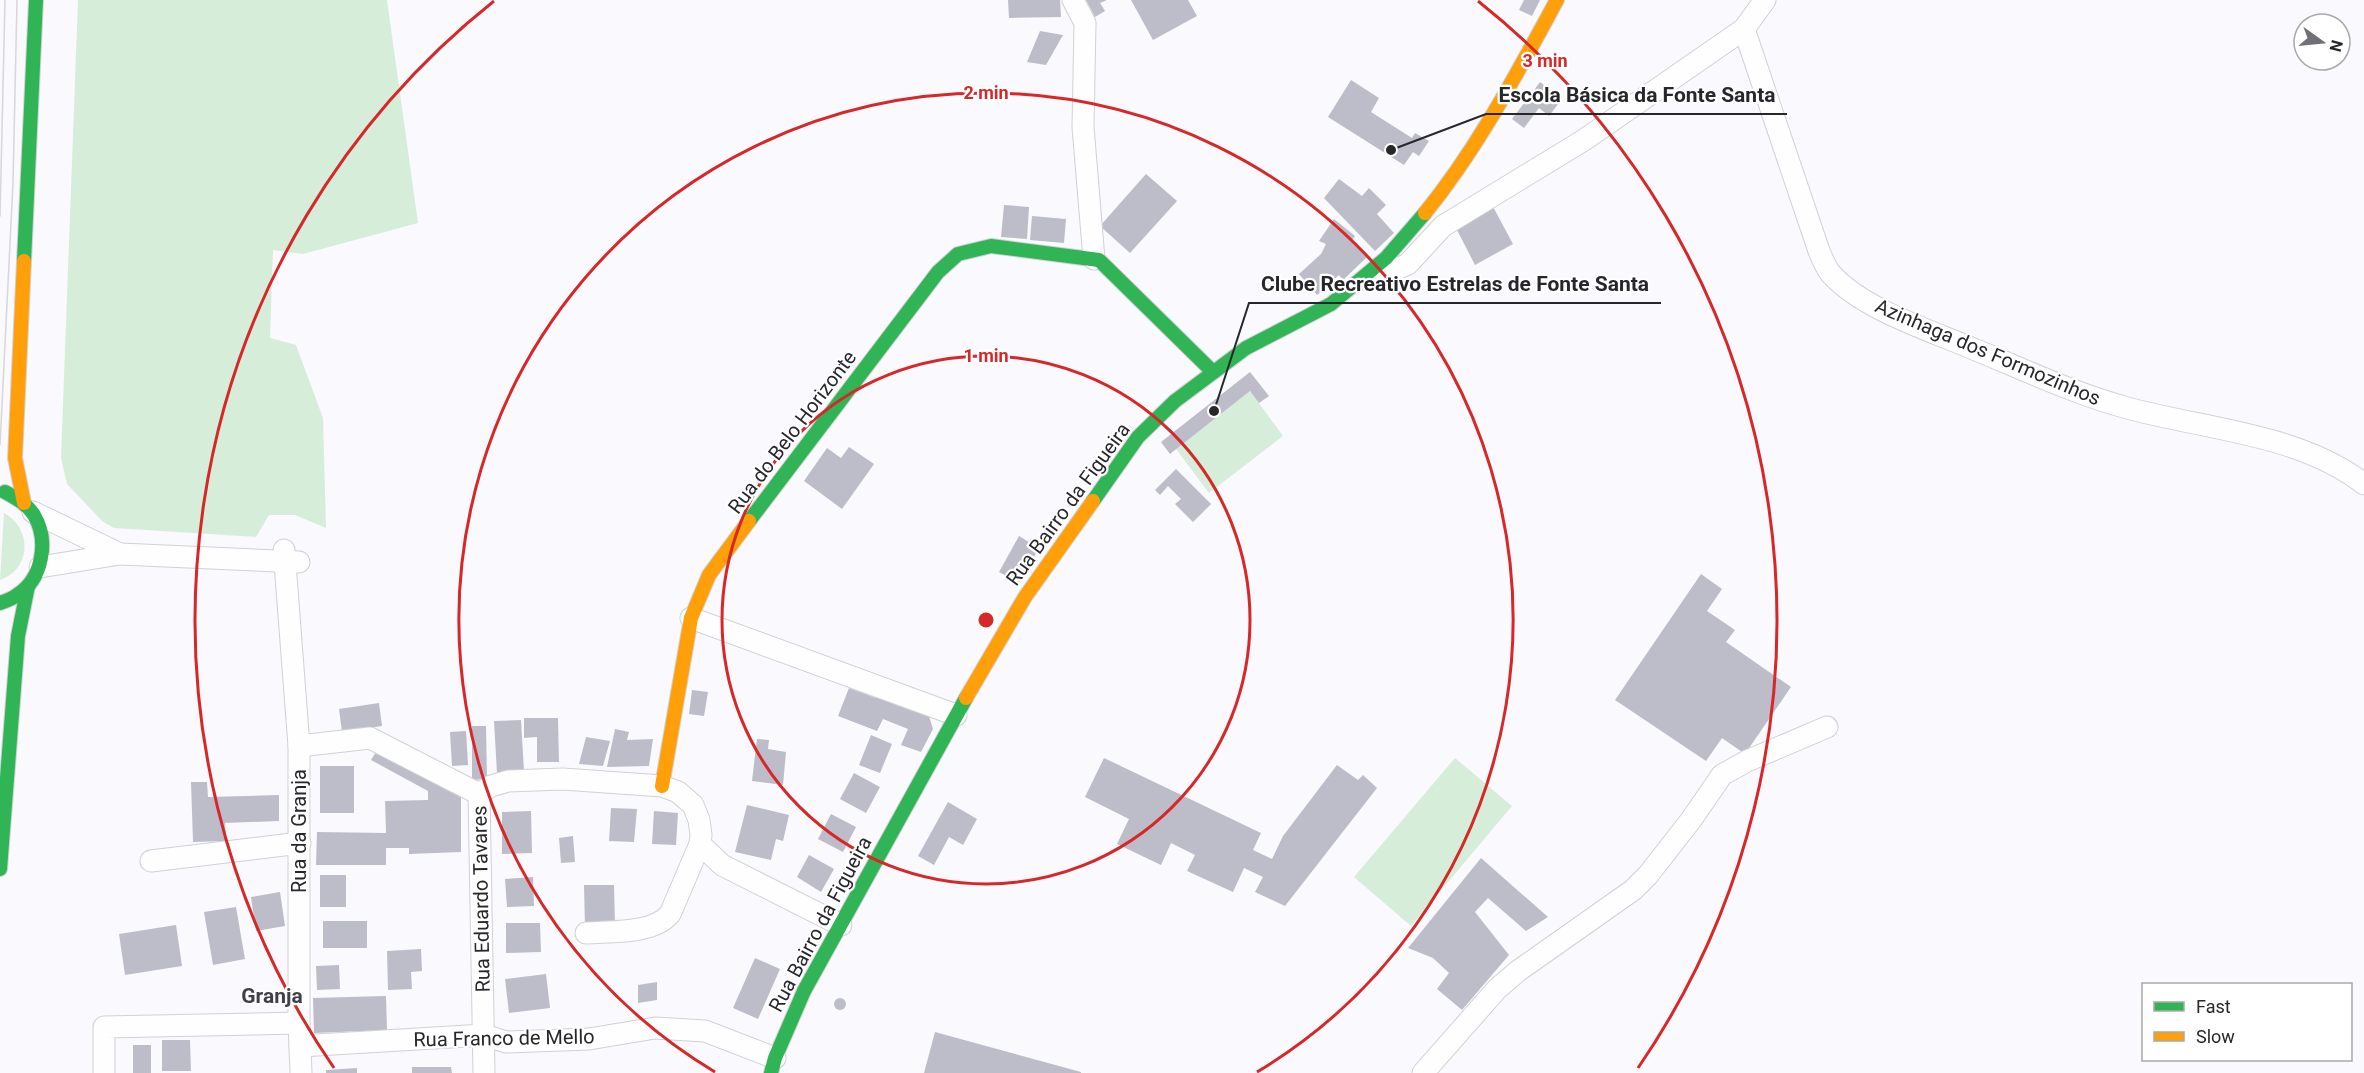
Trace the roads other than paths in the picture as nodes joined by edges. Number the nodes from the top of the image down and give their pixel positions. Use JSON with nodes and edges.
{"nodes":[{"id":1,"x":36,"y":0,"type":"edge"},
{"id":2,"x":1073,"y":0,"type":"edge"},
{"id":3,"x":1557,"y":0,"type":"edge"},
{"id":4,"x":1765,"y":0,"type":"edge"},
{"id":5,"x":1744,"y":28,"type":"junction"},
{"id":6,"x":1094,"y":259,"type":"junction"},
{"id":7,"x":1347,"y":291,"type":"junction"},
{"id":8,"x":1213,"y":372,"type":"junction"},
{"id":9,"x":2364,"y":484,"type":"edge"},
{"id":10,"x":0,"y":490,"type":"edge"},
{"id":11,"x":29,"y":508,"type":"junction"},
{"id":12,"x":120,"y":554,"type":"junction"},
{"id":13,"x":40,"y":567,"type":"junction"},
{"id":14,"x":28,"y":586,"type":"junction"},
{"id":15,"x":0,"y":603,"type":"edge"},
{"id":16,"x":691,"y":618,"type":"junction"},
{"id":17,"x":956,"y":715,"type":"junction"},
{"id":18,"x":1827,"y":727,"type":"dead end"},
{"id":19,"x":299,"y":746,"type":"junction"},
{"id":20,"x":662,"y":786,"type":"junction"},
{"id":21,"x":479,"y":794,"type":"junction"},
{"id":22,"x":300,"y":843,"type":"junction"},
{"id":23,"x":700,"y":844,"type":"junction"},
{"id":24,"x":150,"y":861,"type":"dead end"},
{"id":25,"x":0,"y":869,"type":"edge"},
{"id":26,"x":841,"y":924,"type":"junction"},
{"id":27,"x":586,"y":933,"type":"dead end"},
{"id":28,"x":299,"y":1023,"type":"junction"},
{"id":29,"x":484,"y":1035,"type":"junction"},
{"id":30,"x":300,"y":1046,"type":"junction"},
{"id":31,"x":773,"y":1065,"type":"edge"},
{"id":32,"x":104,"y":1073,"type":"edge"},
{"id":33,"x":301,"y":1073,"type":"edge"},
{"id":34,"x":484,"y":1073,"type":"edge"},
{"id":35,"x":1423,"y":1073,"type":"edge"}],
"edges":[{"from":1,"to":11,"type":"street"},
{"from":2,"to":6,"type":"street"},
{"from":3,"to":7,"type":"street","name":"Rua Bairro da Figueira"},
{"from":4,"to":5,"type":"street"},
{"from":5,"to":7,"type":"street"},
{"from":5,"to":9,"type":"street","name":"Azinhaga dos Formozinhos"},
{"from":6,"to":8,"type":"street"},
{"from":6,"to":16,"type":"street","name":"Rua do Belo Horizonte"},
{"from":7,"to":8,"type":"street","name":"Rua Bairro da Figueira"},
{"from":8,"to":17,"type":"street","name":"Rua Bairro da Figueira"},
{"from":10,"to":11,"type":"street"},
{"from":11,"to":12,"type":"street"},
{"from":11,"to":13,"type":"street"},
{"from":12,"to":13,"type":"street"},
{"from":12,"to":19,"type":"street"},
{"from":13,"to":14,"type":"street"},
{"from":14,"to":15,"type":"street"},
{"from":14,"to":25,"type":"street"},
{"from":16,"to":17,"type":"street"},
{"from":16,"to":20,"type":"street","name":"Rua do Belo Horizonte"},
{"from":17,"to":26,"type":"street","name":"Rua Bairro da Figueira"},
{"from":18,"to":35,"type":"street"},
{"from":19,"to":21,"type":"street","name":"Rua da Granja"},
{"from":19,"to":22,"type":"street","name":"Rua da Granja"},
{"from":20,"to":21,"type":"street","name":"Rua Eduardo Tavares"},
{"from":20,"to":23,"type":"street","name":"Rua Eduardo Tavares"},
{"from":21,"to":29,"type":"street","name":"Rua Eduardo Tavares"},
{"from":22,"to":24,"type":"street"},
{"from":22,"to":28,"type":"street","name":"Rua da Granja"},
{"from":23,"to":26,"type":"street"},
{"from":23,"to":27,"type":"street","name":"Rua Eduardo Tavares"},
{"from":26,"to":31,"type":"street","name":"Rua Bairro da Figueira"},
{"from":28,"to":30,"type":"street","name":"Rua da Granja"},
{"from":28,"to":32,"type":"street"},
{"from":29,"to":30,"type":"street","name":"Rua Franco de Mello"},
{"from":29,"to":31,"type":"street","name":"Rua Franco de Mello"},
{"from":29,"to":34,"type":"street","name":"Rua Eduardo Tavares"},
{"from":30,"to":33,"type":"street","name":"Rua da Granja"}]}
